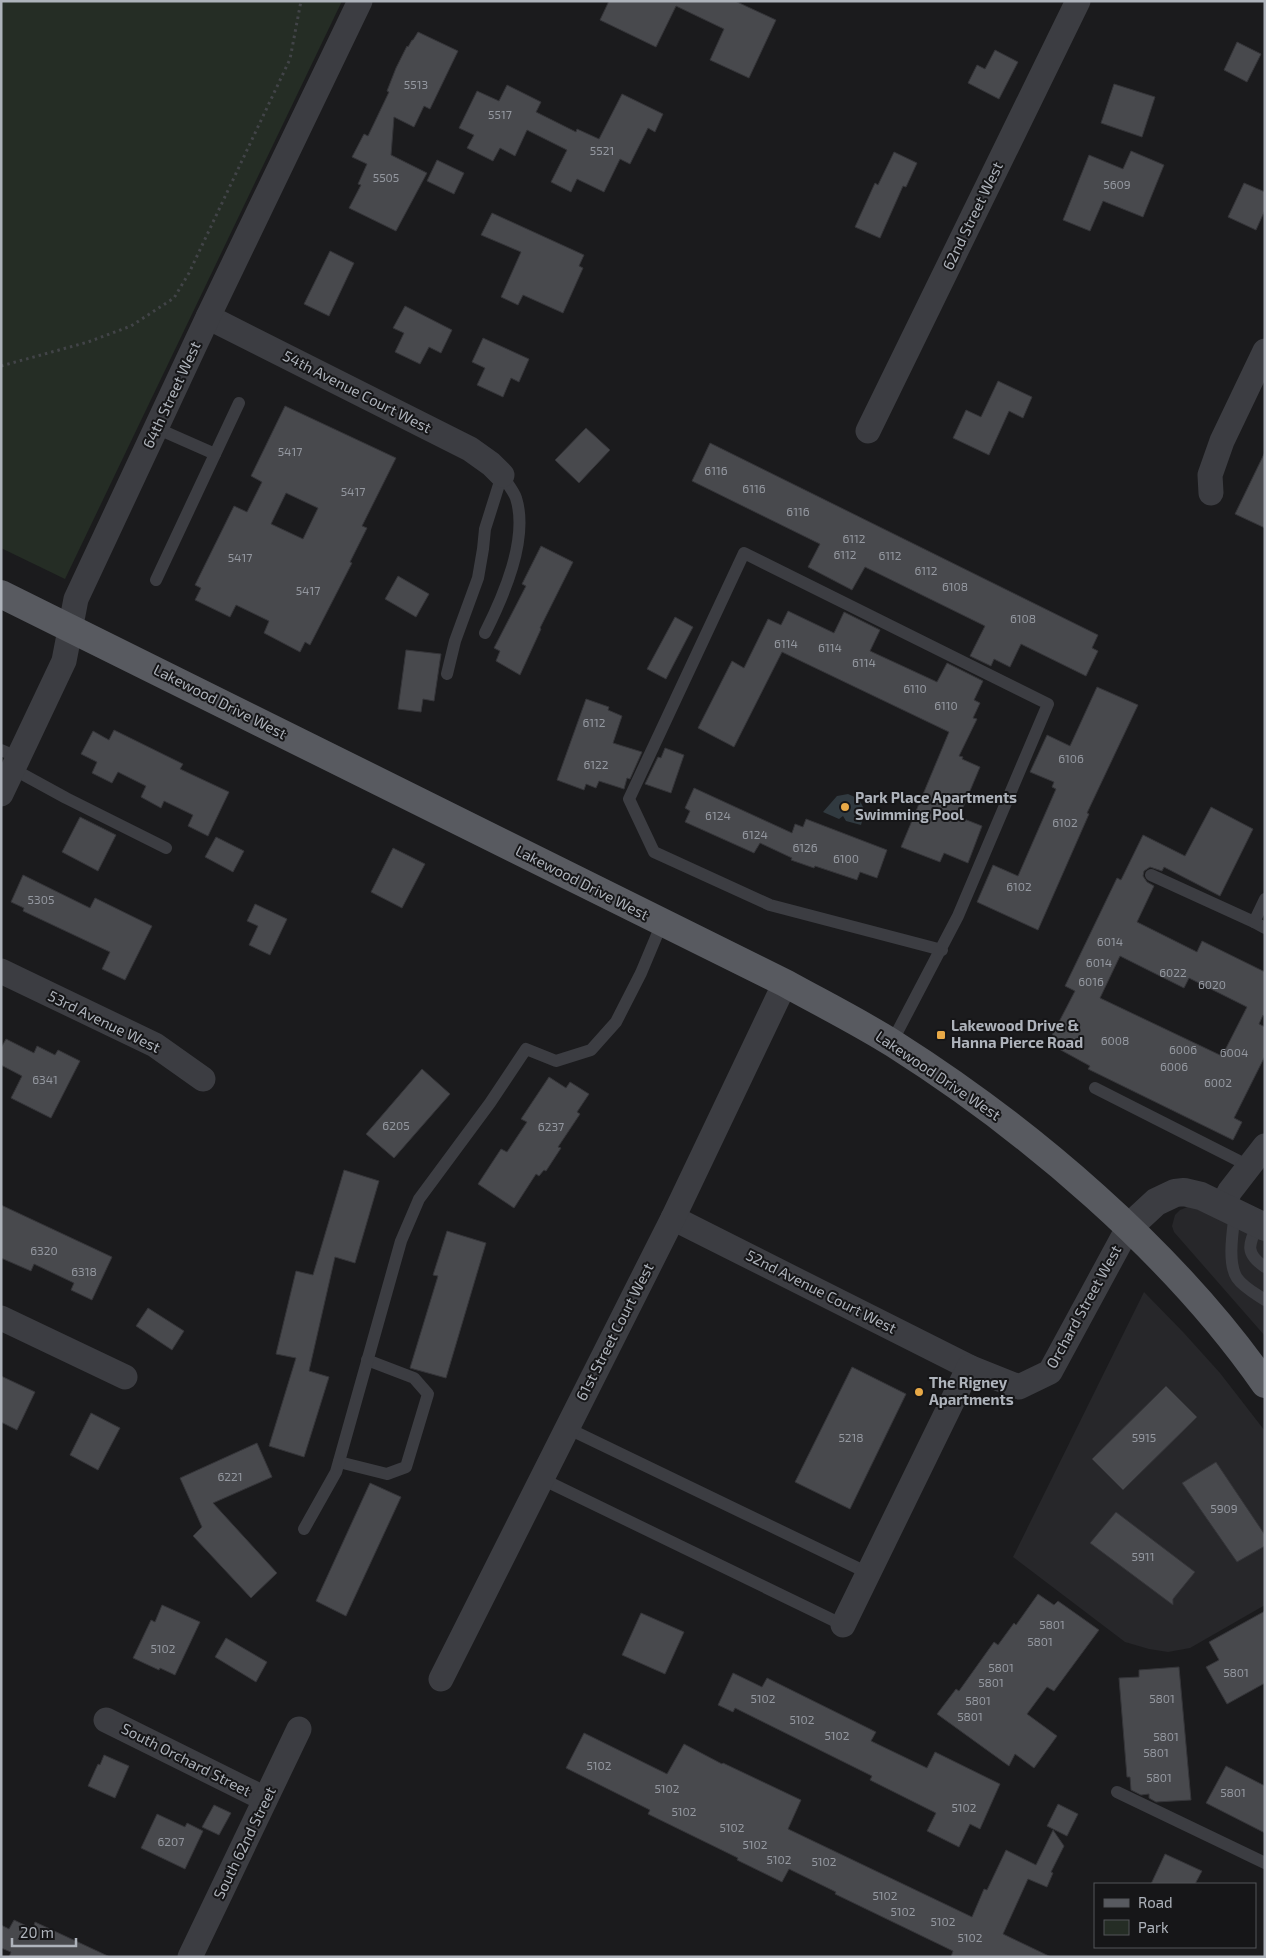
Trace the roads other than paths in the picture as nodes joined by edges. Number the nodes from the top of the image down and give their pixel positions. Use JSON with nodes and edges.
{"nodes":[{"id":1,"x":360,"y":1,"type":"edge"},
{"id":2,"x":1078,"y":1,"type":"edge"},
{"id":3,"x":208,"y":317,"type":"junction"},
{"id":4,"x":1265,"y":351,"type":"edge"},
{"id":5,"x":239,"y":403,"type":"dead end"},
{"id":6,"x":156,"y":428,"type":"junction"},
{"id":7,"x":868,"y":431,"type":"dead end"},
{"id":8,"x":215,"y":454,"type":"junction"},
{"id":9,"x":502,"y":474,"type":"junction"},
{"id":10,"x":1211,"y":493,"type":"dead end"},
{"id":11,"x":156,"y":580,"type":"dead end"},
{"id":12,"x":1,"y":594,"type":"edge"},
{"id":13,"x":71,"y":628,"type":"junction"},
{"id":14,"x":485,"y":633,"type":"dead end"},
{"id":15,"x":447,"y":674,"type":"dead end"},
{"id":16,"x":11,"y":759,"type":"edge"},
{"id":17,"x":1,"y":794,"type":"edge"},
{"id":18,"x":166,"y":848,"type":"dead end"},
{"id":19,"x":1151,"y":874,"type":"dead end"},
{"id":20,"x":1265,"y":898,"type":"edge"},
{"id":21,"x":662,"y":923,"type":"junction"},
{"id":22,"x":1259,"y":925,"type":"edge"},
{"id":23,"x":942,"y":950,"type":"junction"},
{"id":24,"x":1,"y":971,"type":"edge"},
{"id":25,"x":785,"y":983,"type":"junction"},
{"id":26,"x":892,"y":1042,"type":"junction"},
{"id":27,"x":203,"y":1079,"type":"dead end"},
{"id":28,"x":1094,"y":1088,"type":"dead end"},
{"id":29,"x":1259,"y":1157,"type":"edge"},
{"id":30,"x":1245,"y":1217,"type":"edge"},
{"id":31,"x":673,"y":1218,"type":"junction"},
{"id":32,"x":1128,"y":1228,"type":"junction"},
{"id":33,"x":1265,"y":1267,"type":"edge"},
{"id":34,"x":1265,"y":1300,"type":"edge"},
{"id":35,"x":1,"y":1318,"type":"edge"},
{"id":36,"x":367,"y":1360,"type":"junction"},
{"id":37,"x":969,"y":1367,"type":"junction"},
{"id":38,"x":125,"y":1377,"type":"dead end"},
{"id":39,"x":1265,"y":1384,"type":"edge"},
{"id":40,"x":567,"y":1428,"type":"junction"},
{"id":41,"x":339,"y":1462,"type":"junction"},
{"id":42,"x":542,"y":1479,"type":"junction"},
{"id":43,"x":304,"y":1529,"type":"dead end"},
{"id":44,"x":868,"y":1574,"type":"junction"},
{"id":45,"x":843,"y":1625,"type":"joint"},
{"id":46,"x":441,"y":1678,"type":"dead end"},
{"id":47,"x":106,"y":1720,"type":"dead end"},
{"id":48,"x":299,"y":1729,"type":"dead end"},
{"id":49,"x":1118,"y":1792,"type":"dead end"},
{"id":50,"x":265,"y":1799,"type":"junction"},
{"id":51,"x":1265,"y":1863,"type":"edge"},
{"id":52,"x":190,"y":1957,"type":"edge"}],
"edges":[{"from":1,"to":3,"type":"street","name":"64th Street West"},
{"from":2,"to":7,"type":"street","name":"62nd Street West"},
{"from":3,"to":6,"type":"street","name":"64th Street West"},
{"from":3,"to":9,"type":"street","name":"54th Avenue Court West"},
{"from":4,"to":10,"type":"street"},
{"from":5,"to":8,"type":"lane"},
{"from":6,"to":8,"type":"lane"},
{"from":6,"to":13,"type":"street","name":"64th Street West"},
{"from":8,"to":11,"type":"lane"},
{"from":9,"to":14,"type":"lane"},
{"from":9,"to":15,"type":"lane"},
{"from":12,"to":13,"type":"main road","name":"Lakewood Drive West"},
{"from":13,"to":16,"type":"street","name":"64th Street West"},
{"from":13,"to":21,"type":"main road","name":"Lakewood Drive West"},
{"from":16,"to":17,"type":"street","name":"64th Street West"},
{"from":16,"to":18,"type":"lane"},
{"from":19,"to":22,"type":"lane"},
{"from":20,"to":22,"type":"lane"},
{"from":21,"to":25,"type":"main road","name":"Lakewood Drive West"},
{"from":21,"to":36,"type":"lane"},
{"from":23,"to":23,"type":"lane"},
{"from":23,"to":26,"type":"lane"},
{"from":24,"to":27,"type":"street","name":"53rd Avenue West"},
{"from":25,"to":26,"type":"main road","name":"Lakewood Drive West"},
{"from":25,"to":31,"type":"street","name":"61st Street Court West"},
{"from":26,"to":32,"type":"main road","name":"Lakewood Drive West"},
{"from":28,"to":29,"type":"lane"},
{"from":29,"to":30,"type":"street"},
{"from":30,"to":32,"type":"street"},
{"from":30,"to":33,"type":"lane"},
{"from":30,"to":34,"type":"lane"},
{"from":31,"to":37,"type":"street","name":"52nd Avenue Court West"},
{"from":31,"to":40,"type":"street","name":"61st Street Court West"},
{"from":32,"to":37,"type":"street","name":"Orchard Street West"},
{"from":32,"to":39,"type":"main road","name":"Orchard Street West"},
{"from":35,"to":38,"type":"street"},
{"from":36,"to":41,"type":"lane"},
{"from":36,"to":41,"type":"lane"},
{"from":37,"to":44,"type":"street"},
{"from":40,"to":42,"type":"street","name":"61st Street Court West"},
{"from":40,"to":44,"type":"lane"},
{"from":41,"to":43,"type":"lane"},
{"from":42,"to":45,"type":"lane"},
{"from":42,"to":46,"type":"street","name":"61st Street Court West"},
{"from":44,"to":45,"type":"street"},
{"from":47,"to":50,"type":"street","name":"South Orchard Street"},
{"from":48,"to":50,"type":"street","name":"South 62nd Street"},
{"from":49,"to":51,"type":"lane"},
{"from":50,"to":52,"type":"street","name":"South 62nd Street"}]}
